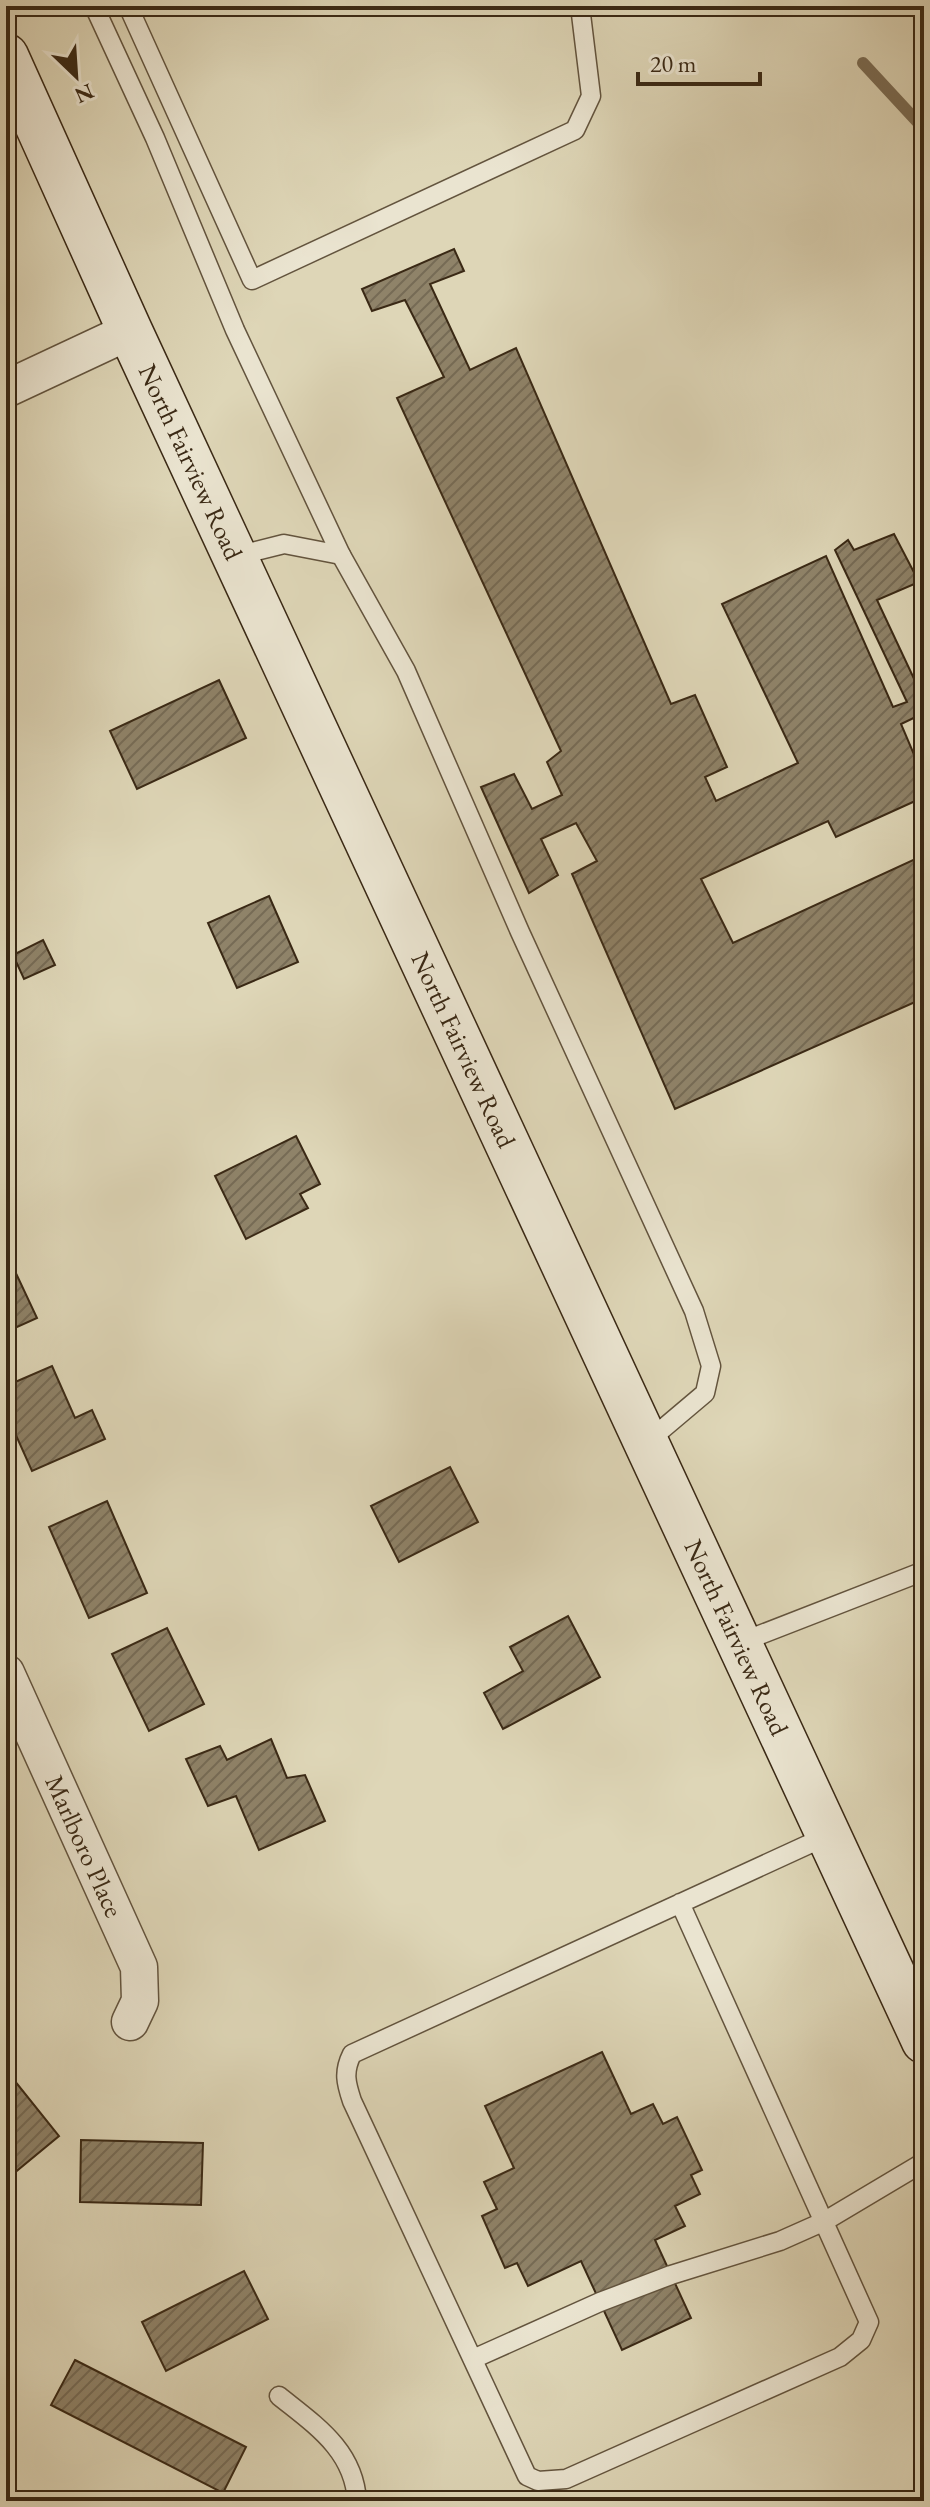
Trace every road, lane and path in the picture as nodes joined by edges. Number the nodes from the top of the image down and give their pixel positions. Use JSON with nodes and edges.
{"nodes":[{"id":1,"x":94,"y":6,"type":"edge"},
{"id":2,"x":128,"y":6,"type":"edge"},
{"id":3,"x":580,"y":6,"type":"edge"},
{"id":4,"x":6,"y":56,"type":"edge"},
{"id":5,"x":130,"y":331,"type":"junction"},
{"id":6,"x":6,"y":389,"type":"edge"},
{"id":7,"x":341,"y":555,"type":"junction"},
{"id":8,"x":236,"y":556,"type":"junction"},
{"id":9,"x":646,"y":1443,"type":"junction"},
{"id":10,"x":924,"y":1571,"type":"edge"},
{"id":11,"x":739,"y":1643,"type":"junction"},
{"id":12,"x":6,"y":1673,"type":"edge"},
{"id":13,"x":829,"y":1835,"type":"junction"},
{"id":14,"x":680,"y":1903,"type":"junction"},
{"id":15,"x":130,"y":2022,"type":"dead end"},
{"id":16,"x":924,"y":2041,"type":"edge"},
{"id":17,"x":924,"y":2162,"type":"edge"},
{"id":18,"x":825,"y":2221,"type":"junction"},
{"id":19,"x":473,"y":2359,"type":"junction"},
{"id":20,"x":279,"y":2396,"type":"dead end"},
{"id":21,"x":357,"y":2501,"type":"edge"}],
"edges":[{"from":1,"to":7,"type":"lane"},
{"from":2,"to":3,"type":"lane"},
{"from":4,"to":5,"type":"main road","name":"North Fairview Road"},
{"from":5,"to":6,"type":"street"},
{"from":5,"to":8,"type":"main road","name":"North Fairview Road"},
{"from":7,"to":8,"type":"lane"},
{"from":7,"to":9,"type":"lane"},
{"from":8,"to":9,"type":"main road","name":"North Fairview Road"},
{"from":9,"to":11,"type":"main road","name":"North Fairview Road"},
{"from":10,"to":11,"type":"lane"},
{"from":11,"to":13,"type":"main road","name":"North Fairview Road"},
{"from":12,"to":15,"type":"street","name":"Marlboro Place"},
{"from":13,"to":14,"type":"lane"},
{"from":13,"to":16,"type":"main road","name":"North Fairview Road"},
{"from":14,"to":18,"type":"lane"},
{"from":14,"to":19,"type":"lane"},
{"from":17,"to":18,"type":"lane"},
{"from":18,"to":19,"type":"lane"},
{"from":18,"to":19,"type":"lane"},
{"from":20,"to":21,"type":"lane"}]}
